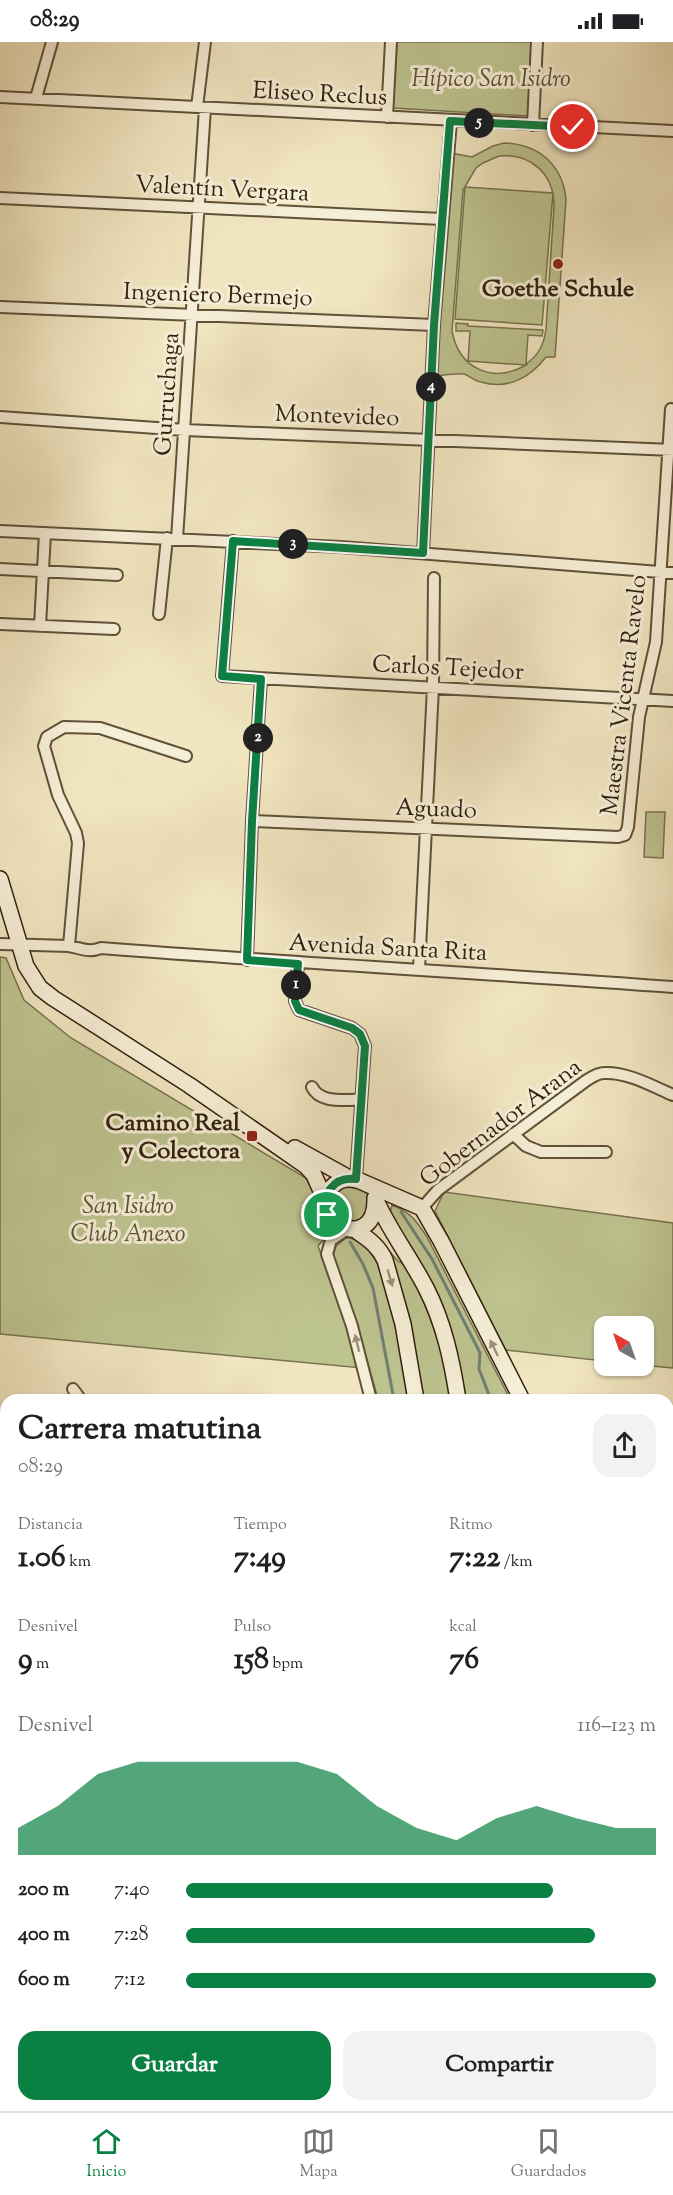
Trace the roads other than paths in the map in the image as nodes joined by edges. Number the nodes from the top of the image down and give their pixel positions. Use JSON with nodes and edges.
{"nodes":[{"id":1,"x":52,"y":42,"type":"edge"},
{"id":2,"x":205,"y":42,"type":"edge"},
{"id":3,"x":392,"y":42,"type":"edge"},
{"id":4,"x":537,"y":42,"type":"edge"},
{"id":5,"x":0,"y":97,"type":"edge"},
{"id":6,"x":36,"y":98,"type":"junction"},
{"id":7,"x":201,"y":107,"type":"junction"},
{"id":8,"x":387,"y":117,"type":"junction"},
{"id":9,"x":450,"y":121,"type":"junction"},
{"id":10,"x":533,"y":125,"type":"junction"},
{"id":11,"x":673,"y":131,"type":"edge"},
{"id":12,"x":0,"y":198,"type":"edge"},
{"id":13,"x":199,"y":207,"type":"junction"},
{"id":14,"x":442,"y":219,"type":"junction"},
{"id":15,"x":0,"y":307,"type":"edge"},
{"id":16,"x":192,"y":314,"type":"junction"},
{"id":17,"x":434,"y":325,"type":"junction"},
{"id":18,"x":671,"y":409,"type":"dead end"},
{"id":19,"x":0,"y":417,"type":"edge"},
{"id":20,"x":185,"y":429,"type":"junction"},
{"id":21,"x":429,"y":440,"type":"junction"},
{"id":22,"x":671,"y":450,"type":"edge"},
{"id":23,"x":0,"y":531,"type":"edge"},
{"id":24,"x":45,"y":533,"type":"junction"},
{"id":25,"x":172,"y":539,"type":"junction"},
{"id":26,"x":233,"y":541,"type":"junction"},
{"id":27,"x":423,"y":553,"type":"junction"},
{"id":28,"x":0,"y":569,"type":"edge"},
{"id":29,"x":43,"y":572,"type":"junction"},
{"id":30,"x":660,"y":572,"type":"junction"},
{"id":31,"x":673,"y":573,"type":"edge"},
{"id":32,"x":117,"y":575,"type":"dead end"},
{"id":33,"x":434,"y":578,"type":"dead end"},
{"id":34,"x":159,"y":614,"type":"dead end"},
{"id":35,"x":0,"y":624,"type":"edge"},
{"id":36,"x":40,"y":626,"type":"junction"},
{"id":37,"x":114,"y":629,"type":"dead end"},
{"id":38,"x":261,"y":679,"type":"junction"},
{"id":39,"x":433,"y":687,"type":"junction"},
{"id":40,"x":644,"y":700,"type":"junction"},
{"id":41,"x":673,"y":701,"type":"edge"},
{"id":42,"x":186,"y":756,"type":"dead end"},
{"id":43,"x":252,"y":821,"type":"junction"},
{"id":44,"x":426,"y":829,"type":"junction"},
{"id":45,"x":618,"y":837,"type":"joint"},
{"id":46,"x":0,"y":879,"type":"edge"},
{"id":47,"x":0,"y":944,"type":"edge"},
{"id":48,"x":19,"y":945,"type":"junction"},
{"id":49,"x":71,"y":946,"type":"junction"},
{"id":50,"x":247,"y":960,"type":"junction"},
{"id":51,"x":298,"y":964,"type":"junction"},
{"id":52,"x":419,"y":969,"type":"junction"},
{"id":53,"x":673,"y":987,"type":"edge"},
{"id":54,"x":189,"y":1086,"type":"junction"},
{"id":55,"x":312,"y":1087,"type":"dead end"},
{"id":56,"x":673,"y":1095,"type":"edge"},
{"id":57,"x":361,"y":1100,"type":"junction"},
{"id":58,"x":513,"y":1134,"type":"junction"},
{"id":59,"x":606,"y":1152,"type":"dead end"},
{"id":60,"x":355,"y":1180,"type":"junction"},
{"id":61,"x":375,"y":1199,"type":"junction"},
{"id":62,"x":325,"y":1200,"type":"junction"},
{"id":63,"x":422,"y":1208,"type":"junction"},
{"id":64,"x":353,"y":1230,"type":"junction"},
{"id":65,"x":401,"y":1248,"type":"junction"},
{"id":66,"x":73,"y":1389,"type":"dead end"},
{"id":67,"x":77,"y":1394,"type":"edge"},
{"id":68,"x":369,"y":1394,"type":"edge"},
{"id":69,"x":415,"y":1394,"type":"edge"},
{"id":70,"x":457,"y":1394,"type":"edge"},
{"id":71,"x":519,"y":1394,"type":"edge"}],
"edges":[{"from":1,"to":6,"type":"street"},
{"from":2,"to":7,"type":"street","name":"Gurruchaga"},
{"from":3,"to":8,"type":"street"},
{"from":4,"to":10,"type":"street"},
{"from":5,"to":6,"type":"street","name":"Eliseo Reclus"},
{"from":6,"to":7,"type":"street","name":"Eliseo Reclus"},
{"from":7,"to":8,"type":"street","name":"Eliseo Reclus"},
{"from":7,"to":13,"type":"street","name":"Gurruchaga"},
{"from":8,"to":9,"type":"street","name":"Eliseo Reclus"},
{"from":9,"to":10,"type":"street","name":"Eliseo Reclus"},
{"from":9,"to":14,"type":"street"},
{"from":10,"to":11,"type":"street","name":"Eliseo Reclus"},
{"from":12,"to":13,"type":"street","name":"Valentín Vergara"},
{"from":13,"to":14,"type":"street","name":"Valentín Vergara"},
{"from":13,"to":16,"type":"street","name":"Gurruchaga"},
{"from":14,"to":17,"type":"street"},
{"from":15,"to":16,"type":"street","name":"Ingeniero Bermejo"},
{"from":16,"to":17,"type":"street","name":"Ingeniero Bermejo"},
{"from":16,"to":20,"type":"street","name":"Gurruchaga"},
{"from":17,"to":21,"type":"street"},
{"from":18,"to":22,"type":"street","name":"Maestra Vicenta Ravelo"},
{"from":19,"to":20,"type":"street","name":"Montevideo"},
{"from":20,"to":21,"type":"street","name":"Montevideo"},
{"from":20,"to":25,"type":"street","name":"Gurruchaga"},
{"from":21,"to":22,"type":"street","name":"Montevideo"},
{"from":21,"to":27,"type":"street"},
{"from":22,"to":30,"type":"street","name":"Maestra Vicenta Ravelo"},
{"from":23,"to":24,"type":"street"},
{"from":24,"to":25,"type":"street"},
{"from":24,"to":29,"type":"street"},
{"from":25,"to":26,"type":"street"},
{"from":25,"to":34,"type":"street","name":"Gurruchaga"},
{"from":26,"to":27,"type":"street"},
{"from":26,"to":38,"type":"street","name":"Carlos Tejedor"},
{"from":27,"to":30,"type":"street"},
{"from":28,"to":29,"type":"street"},
{"from":29,"to":32,"type":"street"},
{"from":29,"to":36,"type":"street"},
{"from":30,"to":31,"type":"street"},
{"from":30,"to":40,"type":"street","name":"Maestra Vicenta Ravelo"},
{"from":33,"to":39,"type":"street"},
{"from":35,"to":36,"type":"street"},
{"from":36,"to":37,"type":"street"},
{"from":38,"to":39,"type":"street","name":"Carlos Tejedor"},
{"from":38,"to":43,"type":"street"},
{"from":39,"to":40,"type":"street","name":"Carlos Tejedor"},
{"from":39,"to":44,"type":"street"},
{"from":40,"to":41,"type":"street","name":"Carlos Tejedor"},
{"from":40,"to":45,"type":"street","name":"Maestra Vicenta Ravelo"},
{"from":42,"to":49,"type":"street"},
{"from":43,"to":44,"type":"street","name":"Aguado"},
{"from":43,"to":50,"type":"street"},
{"from":44,"to":45,"type":"street","name":"Aguado"},
{"from":44,"to":52,"type":"street"},
{"from":46,"to":48,"type":"main road"},
{"from":47,"to":48,"type":"street","name":"Avenida Santa Rita"},
{"from":48,"to":49,"type":"street","name":"Avenida Santa Rita"},
{"from":48,"to":54,"type":"main road"},
{"from":49,"to":50,"type":"street","name":"Avenida Santa Rita"},
{"from":50,"to":51,"type":"street","name":"Avenida Santa Rita"},
{"from":51,"to":52,"type":"street","name":"Avenida Santa Rita"},
{"from":51,"to":57,"type":"street"},
{"from":52,"to":53,"type":"street","name":"Avenida Santa Rita"},
{"from":54,"to":60,"type":"main road"},
{"from":54,"to":62,"type":"main road"},
{"from":55,"to":57,"type":"street"},
{"from":56,"to":58,"type":"street","name":"Gobernador Arana"},
{"from":57,"to":60,"type":"street"},
{"from":58,"to":59,"type":"street"},
{"from":58,"to":63,"type":"street","name":"Gobernador Arana"},
{"from":60,"to":61,"type":"main road"},
{"from":60,"to":62,"type":"main road"},
{"from":60,"to":63,"type":"main road"},
{"from":61,"to":64,"type":"main road"},
{"from":61,"to":65,"type":"main road"},
{"from":62,"to":64,"type":"main road"},
{"from":71,"to":63,"type":"main road","one_way":true},
{"from":64,"to":65,"type":"main road"},
{"from":68,"to":64,"type":"street","one_way":true},
{"from":64,"to":69,"type":"main road","one_way":true},
{"from":65,"to":70,"type":"main road"},
{"from":66,"to":67,"type":"street"}]}
